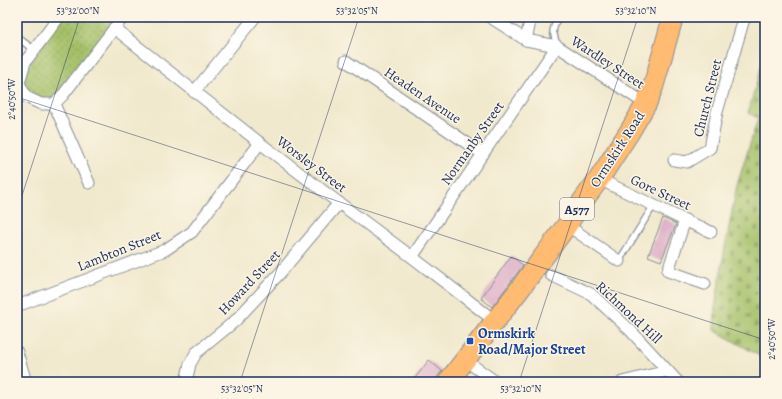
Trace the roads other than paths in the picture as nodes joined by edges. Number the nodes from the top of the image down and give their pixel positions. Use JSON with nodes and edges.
{"nodes":[{"id":1,"x":59,"y":17,"type":"edge"},
{"id":2,"x":122,"y":17,"type":"edge"},
{"id":3,"x":255,"y":17,"type":"edge"},
{"id":4,"x":490,"y":17,"type":"edge"},
{"id":5,"x":531,"y":17,"type":"edge"},
{"id":6,"x":557,"y":17,"type":"edge"},
{"id":7,"x":673,"y":17,"type":"edge"},
{"id":8,"x":746,"y":17,"type":"edge"},
{"id":9,"x":114,"y":28,"type":"junction"},
{"id":10,"x":17,"y":37,"type":"edge"},
{"id":11,"x":526,"y":40,"type":"junction"},
{"id":12,"x":557,"y":46,"type":"junction"},
{"id":13,"x":34,"y":50,"type":"junction"},
{"id":14,"x":346,"y":61,"type":"dead end"},
{"id":15,"x":194,"y":92,"type":"junction"},
{"id":16,"x":54,"y":104,"type":"junction"},
{"id":17,"x":646,"y":104,"type":"junction"},
{"id":18,"x":260,"y":143,"type":"junction"},
{"id":19,"x":483,"y":154,"type":"junction"},
{"id":20,"x":674,"y":160,"type":"dead end"},
{"id":21,"x":599,"y":179,"type":"junction"},
{"id":22,"x":89,"y":183,"type":"dead end"},
{"id":23,"x":339,"y":203,"type":"junction"},
{"id":24,"x":654,"y":205,"type":"junction"},
{"id":25,"x":685,"y":220,"type":"junction"},
{"id":26,"x":567,"y":225,"type":"junction"},
{"id":27,"x":711,"y":232,"type":"dead end"},
{"id":28,"x":412,"y":257,"type":"junction"},
{"id":29,"x":619,"y":261,"type":"joint"},
{"id":30,"x":551,"y":275,"type":"dead end"},
{"id":31,"x":705,"y":284,"type":"dead end"},
{"id":32,"x":17,"y":306,"type":"edge"},
{"id":33,"x":495,"y":321,"type":"junction"},
{"id":34,"x":17,"y":352,"type":"edge"},
{"id":35,"x":465,"y":360,"type":"junction"},
{"id":36,"x":667,"y":371,"type":"junction"},
{"id":37,"x":26,"y":382,"type":"edge"},
{"id":38,"x":186,"y":382,"type":"edge"},
{"id":39,"x":448,"y":382,"type":"edge"},
{"id":40,"x":496,"y":382,"type":"edge"},
{"id":41,"x":622,"y":382,"type":"edge"},
{"id":42,"x":678,"y":382,"type":"edge"}],
"edges":[{"from":1,"to":13,"type":"street"},
{"from":2,"to":9,"type":"street"},
{"from":3,"to":15,"type":"street"},
{"from":4,"to":11,"type":"street","name":"Wardley Street"},
{"from":5,"to":11,"type":"street"},
{"from":6,"to":12,"type":"lane"},
{"from":7,"to":17,"type":"highway","name":"Ormskirk Road","number":"A577"},
{"from":8,"to":20,"type":"street","name":"Church Street"},
{"from":9,"to":15,"type":"street","name":"Worsley Street"},
{"from":9,"to":16,"type":"street"},
{"from":10,"to":13,"type":"lane"},
{"from":11,"to":12,"type":"street","name":"Wardley Street"},
{"from":12,"to":17,"type":"street","name":"Wardley Street"},
{"from":12,"to":19,"type":"street","name":"Normanby Street"},
{"from":13,"to":16,"type":"street"},
{"from":14,"to":19,"type":"street","name":"Headen Avenue"},
{"from":15,"to":18,"type":"street","name":"Worsley Street"},
{"from":16,"to":22,"type":"street"},
{"from":17,"to":21,"type":"highway","name":"Ormskirk Road","number":"A577"},
{"from":18,"to":23,"type":"street","name":"Worsley Street"},
{"from":18,"to":32,"type":"street","name":"Lambton Street"},
{"from":19,"to":28,"type":"street","name":"Normanby Street"},
{"from":21,"to":24,"type":"street","name":"Gore Street"},
{"from":21,"to":26,"type":"highway","name":"Ormskirk Road","number":"A577"},
{"from":23,"to":28,"type":"street","name":"Worsley Street"},
{"from":23,"to":38,"type":"street","name":"Howard Street"},
{"from":24,"to":25,"type":"street","name":"Gore Street"},
{"from":24,"to":29,"type":"lane"},
{"from":25,"to":27,"type":"street","name":"Gore Street"},
{"from":25,"to":31,"type":"street"},
{"from":26,"to":29,"type":"street"},
{"from":26,"to":33,"type":"highway","name":"Ormskirk Road","number":"A577"},
{"from":28,"to":33,"type":"street","name":"Worsley Street"},
{"from":30,"to":36,"type":"street","name":"Richmond Hill"},
{"from":33,"to":35,"type":"highway","name":"Ormskirk Road","number":"A577"},
{"from":34,"to":37,"type":"street"},
{"from":35,"to":39,"type":"highway","name":"Ormskirk Road","number":"A577"},
{"from":35,"to":40,"type":"street"},
{"from":36,"to":41,"type":"street"},
{"from":36,"to":42,"type":"street","name":"Richmond Hill"}]}
